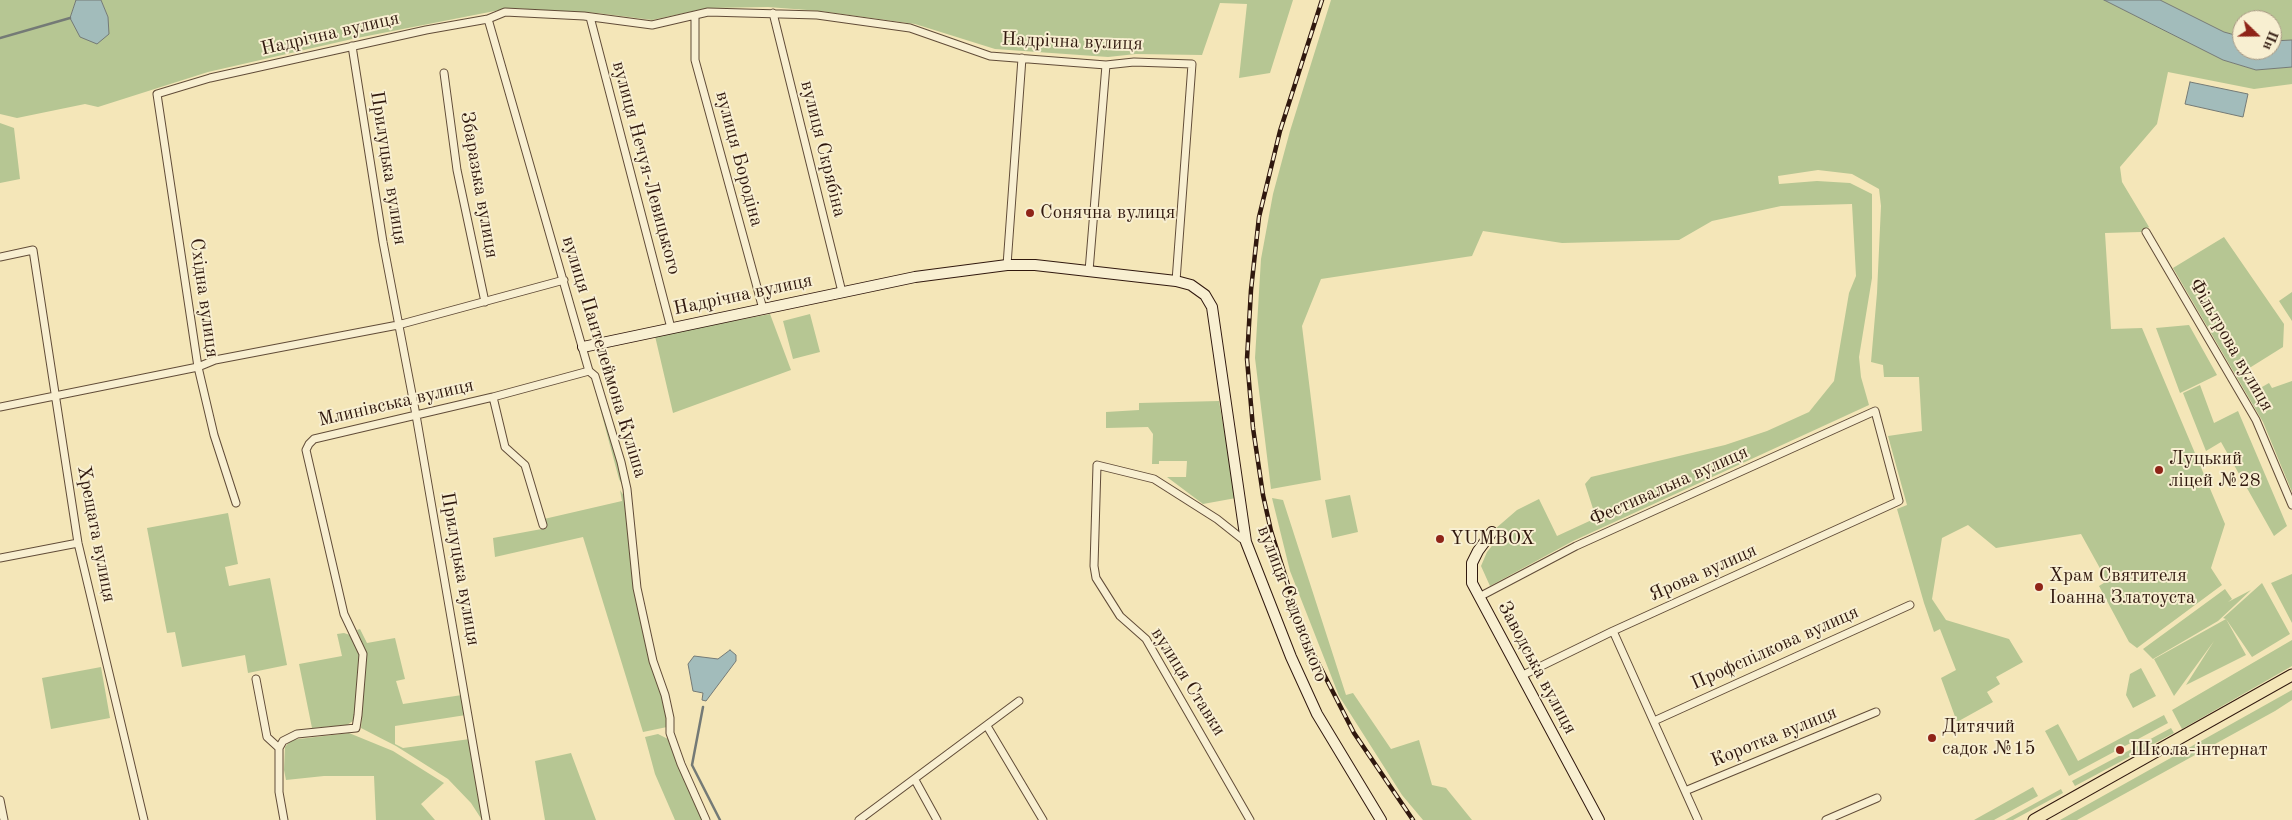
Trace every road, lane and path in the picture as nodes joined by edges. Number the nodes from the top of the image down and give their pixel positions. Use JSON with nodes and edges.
{"nodes":[{"id":1,"x":773,"y":13,"type":"junction"},
{"id":2,"x":695,"y":16,"type":"junction"},
{"id":3,"x":590,"y":17,"type":"junction"},
{"id":4,"x":488,"y":19,"type":"junction"},
{"id":5,"x":352,"y":46,"type":"junction"},
{"id":6,"x":1022,"y":58,"type":"junction"},
{"id":7,"x":1106,"y":65,"type":"junction"},
{"id":8,"x":444,"y":73,"type":"dead end"},
{"id":9,"x":157,"y":94,"type":"joint"},
{"id":10,"x":2146,"y":232,"type":"dead end"},
{"id":11,"x":0,"y":257,"type":"edge"},
{"id":12,"x":1007,"y":265,"type":"junction"},
{"id":13,"x":1089,"y":271,"type":"junction"},
{"id":14,"x":564,"y":280,"type":"junction"},
{"id":15,"x":1176,"y":281,"type":"junction"},
{"id":16,"x":842,"y":292,"type":"junction"},
{"id":17,"x":1205,"y":295,"type":"joint"},
{"id":18,"x":485,"y":302,"type":"junction"},
{"id":19,"x":763,"y":309,"type":"junction"},
{"id":20,"x":398,"y":325,"type":"junction"},
{"id":21,"x":671,"y":328,"type":"junction"},
{"id":22,"x":583,"y":347,"type":"junction"},
{"id":23,"x":198,"y":367,"type":"junction"},
{"id":24,"x":589,"y":371,"type":"junction"},
{"id":25,"x":55,"y":397,"type":"junction"},
{"id":26,"x":493,"y":397,"type":"junction"},
{"id":27,"x":0,"y":407,"type":"edge"},
{"id":28,"x":1875,"y":411,"type":"joint"},
{"id":29,"x":416,"y":414,"type":"junction"},
{"id":30,"x":236,"y":503,"type":"dead end"},
{"id":31,"x":2292,"y":505,"type":"edge"},
{"id":32,"x":543,"y":525,"type":"dead end"},
{"id":33,"x":1492,"y":532,"type":"dead end"},
{"id":34,"x":1246,"y":542,"type":"junction"},
{"id":35,"x":78,"y":543,"type":"junction"},
{"id":36,"x":0,"y":558,"type":"edge"},
{"id":37,"x":1479,"y":597,"type":"junction"},
{"id":38,"x":1910,"y":605,"type":"dead end"},
{"id":39,"x":1613,"y":631,"type":"junction"},
{"id":40,"x":1521,"y":676,"type":"junction"},
{"id":41,"x":2292,"y":676,"type":"edge"},
{"id":42,"x":256,"y":679,"type":"dead end"},
{"id":43,"x":1019,"y":701,"type":"dead end"},
{"id":44,"x":1876,"y":712,"type":"dead end"},
{"id":45,"x":1654,"y":721,"type":"junction"},
{"id":46,"x":987,"y":726,"type":"junction"},
{"id":47,"x":279,"y":748,"type":"junction"},
{"id":48,"x":915,"y":780,"type":"junction"},
{"id":49,"x":1685,"y":791,"type":"junction"},
{"id":50,"x":1877,"y":798,"type":"dead end"},
{"id":51,"x":0,"y":800,"type":"edge"},
{"id":52,"x":863,"y":819,"type":"edge"},
{"id":53,"x":4,"y":820,"type":"edge"},
{"id":54,"x":144,"y":820,"type":"edge"},
{"id":55,"x":284,"y":820,"type":"edge"},
{"id":56,"x":486,"y":820,"type":"edge"},
{"id":57,"x":706,"y":820,"type":"edge"},
{"id":58,"x":937,"y":820,"type":"edge"},
{"id":59,"x":1043,"y":820,"type":"edge"},
{"id":60,"x":1250,"y":820,"type":"edge"},
{"id":61,"x":1381,"y":820,"type":"edge"},
{"id":62,"x":1598,"y":820,"type":"edge"},
{"id":63,"x":1698,"y":820,"type":"edge"},
{"id":64,"x":1826,"y":820,"type":"edge"},
{"id":65,"x":2034,"y":820,"type":"edge"}],
"edges":[{"from":1,"to":2,"type":"street","name":"Надрічна вулиця"},
{"from":1,"to":6,"type":"street","name":"Надрічна вулиця"},
{"from":1,"to":16,"type":"street","name":"вулиця Скрябіна"},
{"from":2,"to":3,"type":"street","name":"Надрічна вулиця"},
{"from":2,"to":19,"type":"street","name":"вулиця Бородіна"},
{"from":3,"to":4,"type":"street","name":"Надрічна вулиця"},
{"from":3,"to":21,"type":"street","name":"вулиця Нечуя-Левицького"},
{"from":4,"to":5,"type":"street","name":"Надрічна вулиця"},
{"from":4,"to":14,"type":"street","name":"вулиця Пантелеймона Куліша"},
{"from":5,"to":9,"type":"street","name":"Надрічна вулиця"},
{"from":5,"to":20,"type":"street","name":"Прилуцька вулиця"},
{"from":6,"to":7,"type":"street","name":"Надрічна вулиця"},
{"from":6,"to":12,"type":"street"},
{"from":7,"to":13,"type":"street"},
{"from":7,"to":15,"type":"street","name":"Надрічна вулиця"},
{"from":8,"to":18,"type":"street","name":"Збаразька вулиця"},
{"from":9,"to":23,"type":"street","name":"Східна вулиця"},
{"from":10,"to":31,"type":"street","name":"Фільтрова вулиця"},
{"from":11,"to":25,"type":"street","name":"Хрещата вулиця"},
{"from":12,"to":13,"type":"street","name":"Надрічна вулиця"},
{"from":12,"to":16,"type":"street","name":"Надрічна вулиця"},
{"from":13,"to":15,"type":"street","name":"Надрічна вулиця"},
{"from":14,"to":18,"type":"street"},
{"from":14,"to":22,"type":"street","name":"вулиця Пантелеймона Куліша"},
{"from":15,"to":17,"type":"street","name":"Надрічна вулиця"},
{"from":16,"to":19,"type":"street","name":"Надрічна вулиця"},
{"from":17,"to":34,"type":"street","name":"вулиця Садовського"},
{"from":18,"to":20,"type":"street"},
{"from":19,"to":21,"type":"street","name":"Надрічна вулиця"},
{"from":20,"to":23,"type":"street"},
{"from":20,"to":29,"type":"street","name":"Прилуцька вулиця"},
{"from":21,"to":22,"type":"street","name":"Надрічна вулиця"},
{"from":22,"to":24,"type":"street","name":"вулиця Пантелеймона Куліша"},
{"from":23,"to":25,"type":"street"},
{"from":23,"to":30,"type":"street","name":"Східна вулиця"},
{"from":24,"to":26,"type":"street","name":"Млинівська вулиця"},
{"from":24,"to":57,"type":"street","name":"вулиця Пантелеймона Куліша"},
{"from":25,"to":27,"type":"street"},
{"from":25,"to":35,"type":"street","name":"Хрещата вулиця"},
{"from":26,"to":29,"type":"street","name":"Млинівська вулиця"},
{"from":26,"to":32,"type":"street"},
{"from":28,"to":37,"type":"street","name":"Фестивальна вулиця"},
{"from":28,"to":39,"type":"street","name":"Ярова вулиця"},
{"from":29,"to":47,"type":"street","name":"Млинівська вулиця"},
{"from":29,"to":56,"type":"street","name":"Прилуцька вулиця"},
{"from":33,"to":37,"type":"street","name":"Заводська вулиця"},
{"from":34,"to":60,"type":"street","name":"вулиця Ставки"},
{"from":34,"to":61,"type":"street","name":"вулиця Садовського"},
{"from":35,"to":36,"type":"street"},
{"from":35,"to":54,"type":"street","name":"Хрещата вулиця"},
{"from":37,"to":40,"type":"street","name":"Заводська вулиця"},
{"from":38,"to":45,"type":"street","name":"Профспілкова вулиця"},
{"from":39,"to":40,"type":"street","name":"Ярова вулиця"},
{"from":39,"to":45,"type":"street"},
{"from":40,"to":62,"type":"street","name":"Заводська вулиця"},
{"from":41,"to":65,"type":"main road"},
{"from":42,"to":47,"type":"street"},
{"from":43,"to":46,"type":"street"},
{"from":44,"to":49,"type":"street","name":"Коротка вулиця"},
{"from":45,"to":49,"type":"street"},
{"from":46,"to":48,"type":"street"},
{"from":46,"to":59,"type":"street"},
{"from":47,"to":55,"type":"street"},
{"from":48,"to":52,"type":"street"},
{"from":48,"to":58,"type":"street"},
{"from":49,"to":63,"type":"street"},
{"from":50,"to":64,"type":"street"},
{"from":51,"to":53,"type":"street"}]}
